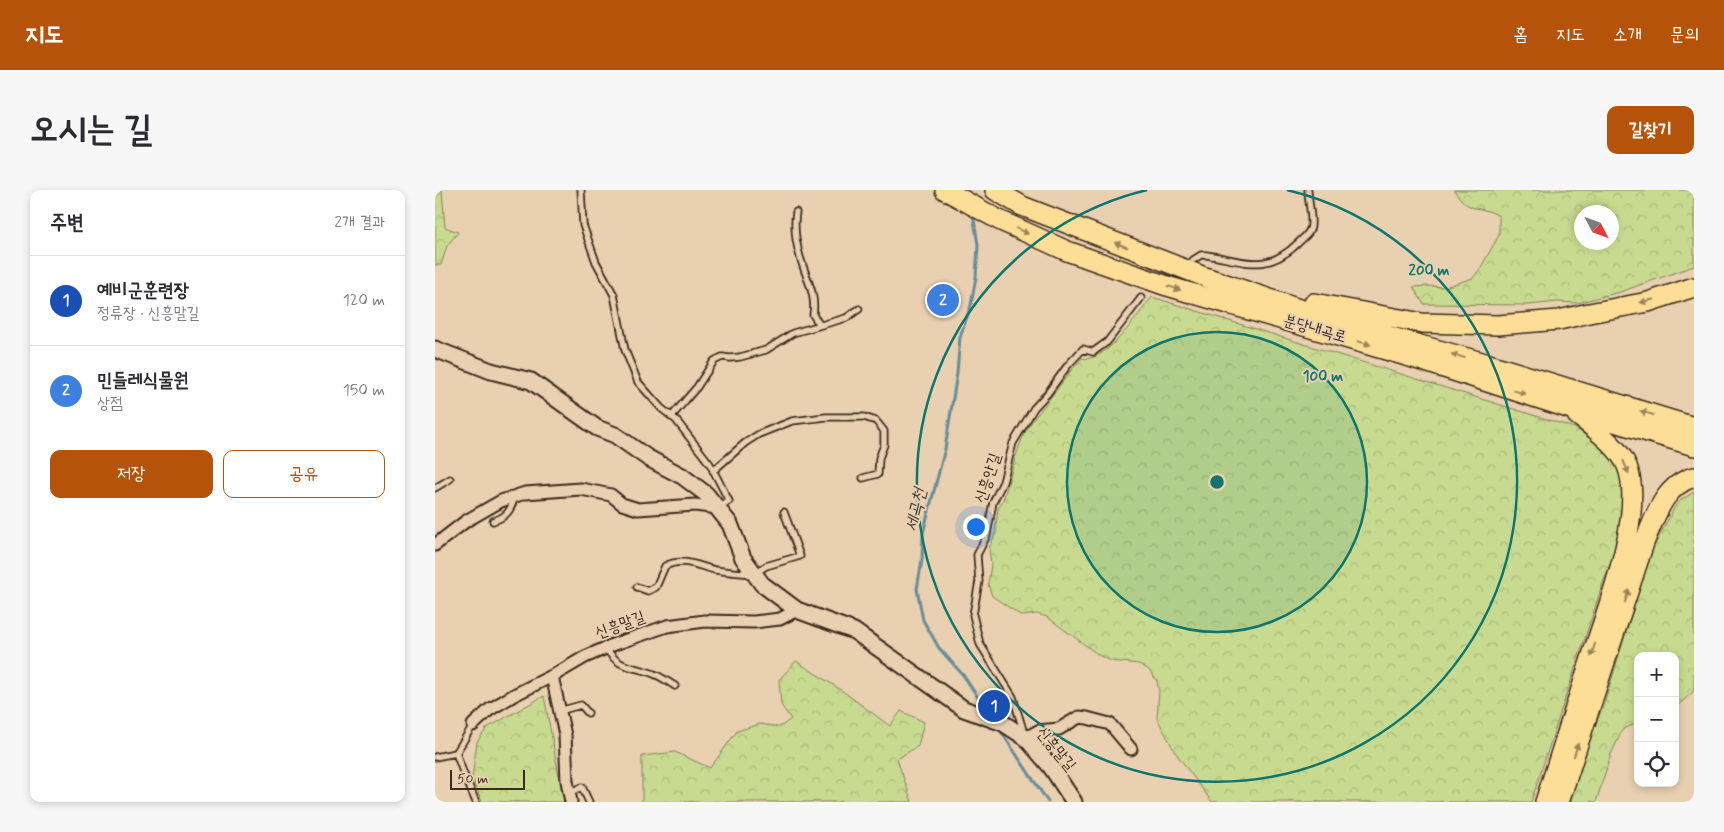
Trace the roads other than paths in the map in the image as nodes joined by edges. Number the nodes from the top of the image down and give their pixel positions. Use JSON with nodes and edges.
{"nodes":[{"id":1,"x":581,"y":190,"type":"edge"},
{"id":2,"x":945,"y":190,"type":"edge"},
{"id":3,"x":995,"y":190,"type":"edge"},
{"id":4,"x":1308,"y":190,"type":"edge"},
{"id":5,"x":796,"y":212,"type":"dead end"},
{"id":6,"x":1193,"y":260,"type":"dead end"},
{"id":7,"x":1205,"y":277,"type":"junction"},
{"id":8,"x":1694,"y":287,"type":"edge"},
{"id":9,"x":1141,"y":298,"type":"dead end"},
{"id":10,"x":859,"y":309,"type":"dead end"},
{"id":11,"x":820,"y":325,"type":"junction"},
{"id":12,"x":435,"y":349,"type":"edge"},
{"id":13,"x":1569,"y":408,"type":"junction"},
{"id":14,"x":671,"y":417,"type":"junction"},
{"id":15,"x":1694,"y":427,"type":"edge"},
{"id":16,"x":1694,"y":446,"type":"edge"},
{"id":17,"x":713,"y":471,"type":"junction"},
{"id":18,"x":1694,"y":477,"type":"edge"},
{"id":19,"x":863,"y":478,"type":"dead end"},
{"id":20,"x":450,"y":479,"type":"dead end"},
{"id":21,"x":435,"y":488,"type":"edge"},
{"id":22,"x":515,"y":496,"type":"junction"},
{"id":23,"x":718,"y":508,"type":"junction"},
{"id":24,"x":783,"y":512,"type":"dead end"},
{"id":25,"x":493,"y":521,"type":"dead end"},
{"id":26,"x":435,"y":545,"type":"edge"},
{"id":27,"x":755,"y":574,"type":"junction"},
{"id":28,"x":637,"y":587,"type":"dead end"},
{"id":29,"x":797,"y":610,"type":"junction"},
{"id":30,"x":606,"y":648,"type":"junction"},
{"id":31,"x":552,"y":676,"type":"junction"},
{"id":32,"x":675,"y":686,"type":"dead end"},
{"id":33,"x":559,"y":711,"type":"junction"},
{"id":34,"x":588,"y":713,"type":"dead end"},
{"id":35,"x":473,"y":725,"type":"joint"},
{"id":36,"x":1026,"y":738,"type":"junction"},
{"id":37,"x":1131,"y":749,"type":"dead end"},
{"id":38,"x":457,"y":753,"type":"junction"},
{"id":39,"x":435,"y":757,"type":"edge"},
{"id":40,"x":570,"y":798,"type":"edge"},
{"id":41,"x":1553,"y":798,"type":"edge"},
{"id":42,"x":476,"y":802,"type":"edge"},
{"id":43,"x":589,"y":802,"type":"edge"},
{"id":44,"x":1074,"y":802,"type":"edge"}],
"edges":[{"from":1,"to":14,"type":"lane"},
{"from":2,"to":13,"type":"highway","name":"분당내곡로","one_way":true},
{"from":7,"to":3,"type":"highway","name":"분당내곡로","one_way":true},
{"from":4,"to":6,"type":"lane"},
{"from":5,"to":11,"type":"lane"},
{"from":8,"to":7,"type":"highway","one_way":true},
{"from":15,"to":7,"type":"highway","name":"분당내곡로","one_way":true},
{"from":9,"to":36,"type":"lane","name":"신흥안길"},
{"from":10,"to":11,"type":"lane"},
{"from":11,"to":14,"type":"lane"},
{"from":12,"to":23,"type":"street","name":"신흥말길"},
{"from":13,"to":16,"type":"highway","name":"분당내곡로"},
{"from":13,"to":41,"type":"highway","one_way":true},
{"from":14,"to":17,"type":"lane"},
{"from":17,"to":19,"type":"lane"},
{"from":17,"to":23,"type":"lane"},
{"from":41,"to":18,"type":"highway","one_way":true},
{"from":20,"to":21,"type":"lane"},
{"from":22,"to":23,"type":"street"},
{"from":22,"to":25,"type":"lane"},
{"from":22,"to":26,"type":"street"},
{"from":23,"to":27,"type":"street","name":"신흥말길"},
{"from":24,"to":27,"type":"lane"},
{"from":27,"to":28,"type":"lane","name":"신흥말길"},
{"from":27,"to":29,"type":"street","name":"신흥말길"},
{"from":29,"to":30,"type":"street","name":"신흥말길"},
{"from":29,"to":36,"type":"street","name":"신흥말길"},
{"from":30,"to":31,"type":"street","name":"신흥말길"},
{"from":30,"to":32,"type":"lane"},
{"from":31,"to":33,"type":"street"},
{"from":31,"to":35,"type":"street","name":"신흥말길"},
{"from":33,"to":34,"type":"lane"},
{"from":33,"to":40,"type":"street"},
{"from":35,"to":38,"type":"lane"},
{"from":36,"to":37,"type":"street"},
{"from":36,"to":44,"type":"street","name":"신흥말길"},
{"from":38,"to":39,"type":"lane"},
{"from":38,"to":42,"type":"lane"},
{"from":40,"to":43,"type":"lane"}]}
